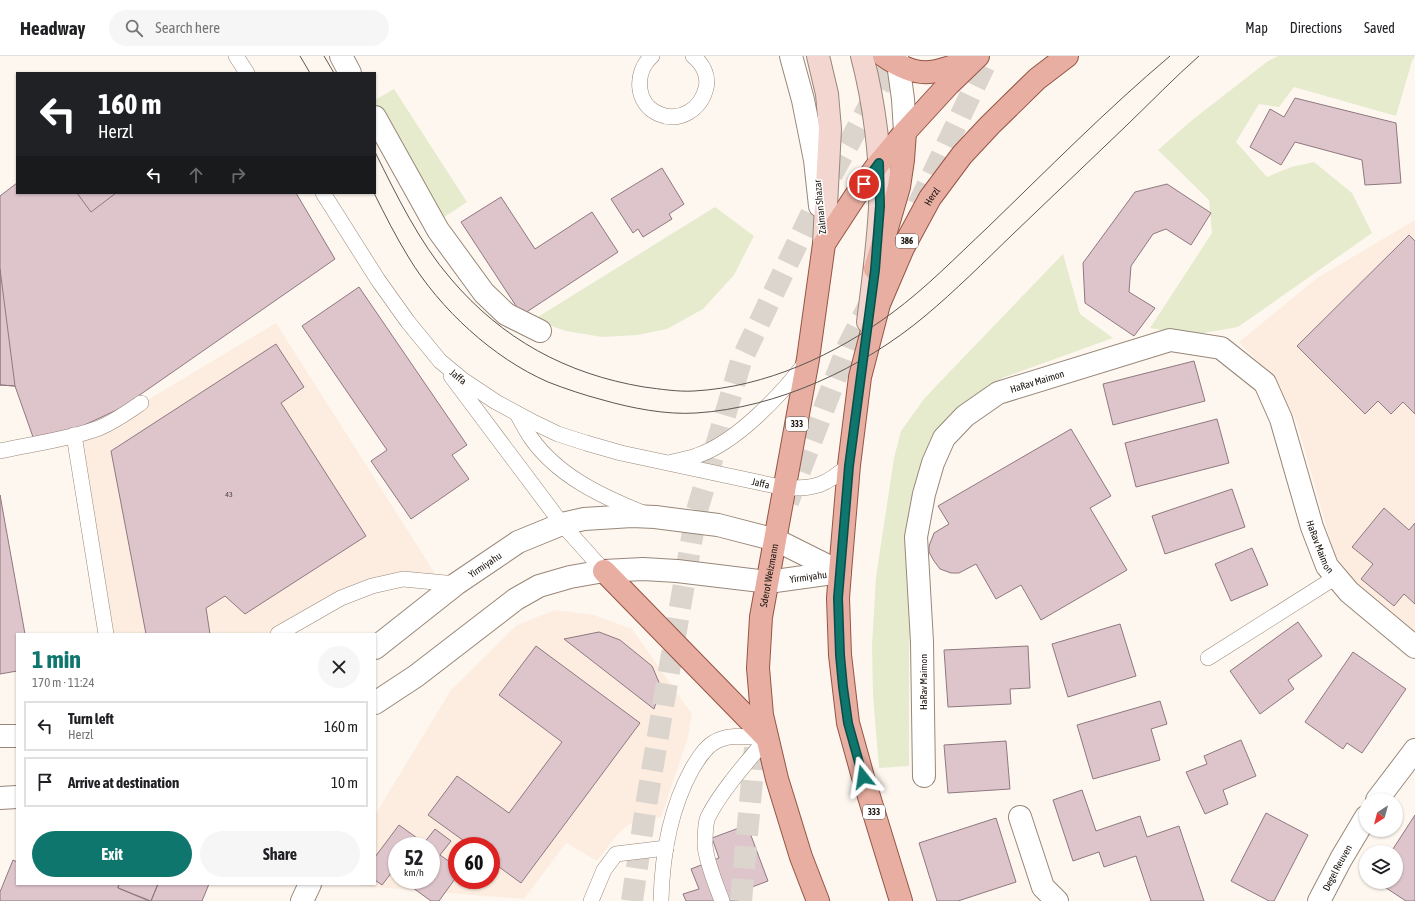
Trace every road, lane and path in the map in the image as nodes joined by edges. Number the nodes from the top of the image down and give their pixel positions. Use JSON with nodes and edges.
{"nodes":[{"id":1,"x":236,"y":56,"type":"edge"},
{"id":2,"x":341,"y":56,"type":"edge"},
{"id":3,"x":652,"y":56,"type":"edge"},
{"id":4,"x":693,"y":56,"type":"edge"},
{"id":5,"x":791,"y":56,"type":"edge"},
{"id":6,"x":818,"y":56,"type":"edge"},
{"id":7,"x":862,"y":56,"type":"edge"},
{"id":8,"x":975,"y":56,"type":"edge"},
{"id":9,"x":978,"y":56,"type":"edge"},
{"id":10,"x":1068,"y":56,"type":"edge"},
{"id":11,"x":893,"y":59,"type":"edge"},
{"id":12,"x":246,"y":72,"type":"edge"},
{"id":13,"x":349,"y":72,"type":"edge"},
{"id":14,"x":376,"y":119,"type":"edge"},
{"id":15,"x":905,"y":132,"type":"junction"},
{"id":16,"x":879,"y":163,"type":"junction"},
{"id":17,"x":324,"y":194,"type":"edge"},
{"id":18,"x":824,"y":244,"type":"junction"},
{"id":19,"x":875,"y":270,"type":"junction"},
{"id":20,"x":540,"y":331,"type":"dead end"},
{"id":21,"x":808,"y":359,"type":"junction"},
{"id":22,"x":440,"y":361,"type":"junction"},
{"id":23,"x":860,"y":377,"type":"junction"},
{"id":24,"x":141,"y":403,"type":"dead end"},
{"id":25,"x":517,"y":414,"type":"junction"},
{"id":26,"x":74,"y":435,"type":"junction"},
{"id":27,"x":0,"y":450,"type":"edge"},
{"id":28,"x":668,"y":463,"type":"junction"},
{"id":29,"x":849,"y":466,"type":"junction"},
{"id":30,"x":785,"y":488,"type":"junction"},
{"id":31,"x":655,"y":517,"type":"junction"},
{"id":32,"x":562,"y":524,"type":"junction"},
{"id":33,"x":776,"y":540,"type":"junction"},
{"id":34,"x":604,"y":571,"type":"junction"},
{"id":35,"x":840,"y":572,"type":"junction"},
{"id":36,"x":1336,"y":577,"type":"junction"},
{"id":37,"x":768,"y":582,"type":"junction"},
{"id":38,"x":456,"y":584,"type":"junction"},
{"id":39,"x":106,"y":633,"type":"edge"},
{"id":40,"x":280,"y":633,"type":"edge"},
{"id":41,"x":376,"y":647,"type":"edge"},
{"id":42,"x":1415,"y":647,"type":"edge"},
{"id":43,"x":1208,"y":658,"type":"dead end"},
{"id":44,"x":376,"y":702,"type":"edge"},
{"id":45,"x":0,"y":736,"type":"edge"},
{"id":46,"x":16,"y":736,"type":"edge"},
{"id":47,"x":767,"y":738,"type":"junction"},
{"id":48,"x":1415,"y":750,"type":"edge"},
{"id":49,"x":924,"y":776,"type":"dead end"},
{"id":50,"x":1382,"y":793,"type":"edge"},
{"id":51,"x":16,"y":797,"type":"edge"},
{"id":52,"x":0,"y":798,"type":"edge"},
{"id":53,"x":1020,"y":817,"type":"dead end"},
{"id":54,"x":1359,"y":831,"type":"edge"},
{"id":55,"x":666,"y":848,"type":"junction"},
{"id":56,"x":299,"y":885,"type":"edge"},
{"id":57,"x":310,"y":885,"type":"edge"},
{"id":58,"x":1323,"y":900,"type":"edge"},
{"id":59,"x":297,"y":901,"type":"edge"},
{"id":60,"x":302,"y":901,"type":"edge"},
{"id":61,"x":591,"y":901,"type":"edge"},
{"id":62,"x":661,"y":901,"type":"edge"},
{"id":63,"x":722,"y":901,"type":"edge"},
{"id":64,"x":818,"y":901,"type":"edge"},
{"id":65,"x":901,"y":901,"type":"edge"},
{"id":66,"x":1057,"y":901,"type":"edge"}],
"edges":[{"from":1,"to":12,"type":"lane"},
{"from":2,"to":13,"type":"street"},
{"from":3,"to":4,"type":"lane"},
{"from":5,"to":18,"type":"street","name":"Zalman Shazar"},
{"from":6,"to":18,"type":"main road","name":"Zalman Shazar"},
{"from":7,"to":16,"type":"main road"},
{"from":8,"to":11,"type":"main road"},
{"from":9,"to":15,"type":"main road"},
{"from":10,"to":23,"type":"main road","name":"Herzl","number":"386"},
{"from":11,"to":15,"type":"street"},
{"from":14,"to":20,"type":"street"},
{"from":15,"to":16,"type":"main road"},
{"from":15,"to":19,"type":"main road"},
{"from":16,"to":18,"type":"main road"},
{"from":16,"to":19,"type":"main road","number":"333"},
{"from":17,"to":22,"type":"lane","name":"Jaffa"},
{"from":18,"to":21,"type":"main road","name":"Sderot Weizmann","number":"333"},
{"from":19,"to":23,"type":"main road","number":"333"},
{"from":21,"to":28,"type":"lane","name":"Jaffa"},
{"from":21,"to":30,"type":"main road","name":"Sderot Weizmann","number":"333"},
{"from":22,"to":25,"type":"lane","name":"Jaffa"},
{"from":22,"to":32,"type":"lane"},
{"from":23,"to":29,"type":"main road","number":"333"},
{"from":24,"to":26,"type":"lane"},
{"from":25,"to":28,"type":"lane","name":"Jaffa"},
{"from":25,"to":31,"type":"lane"},
{"from":26,"to":27,"type":"lane"},
{"from":26,"to":39,"type":"lane"},
{"from":28,"to":30,"type":"lane","name":"Jaffa"},
{"from":29,"to":30,"type":"lane","name":"Jaffa"},
{"from":29,"to":35,"type":"main road","number":"333"},
{"from":30,"to":33,"type":"main road","name":"Sderot Weizmann","number":"333"},
{"from":31,"to":32,"type":"street","name":"Yirmiyahu"},
{"from":31,"to":33,"type":"street","name":"Yirmiyahu"},
{"from":32,"to":34,"type":"lane"},
{"from":32,"to":38,"type":"street","name":"Yirmiyahu"},
{"from":33,"to":35,"type":"street","name":"Yirmiyahu"},
{"from":33,"to":37,"type":"main road","name":"Sderot Weizmann","number":"333"},
{"from":34,"to":37,"type":"street","name":"Yirmiyahu"},
{"from":34,"to":44,"type":"street","name":"Yirmiyahu"},
{"from":34,"to":47,"type":"main road"},
{"from":35,"to":37,"type":"street","name":"Yirmiyahu"},
{"from":35,"to":65,"type":"main road","number":"333"},
{"from":36,"to":42,"type":"street","name":"HaRav Maimon"},
{"from":36,"to":43,"type":"lane","name":"HaRav Maimon"},
{"from":36,"to":49,"type":"street","name":"HaRav Maimon"},
{"from":37,"to":47,"type":"main road","name":"Sderot Weizmann"},
{"from":38,"to":40,"type":"lane"},
{"from":38,"to":41,"type":"street","name":"Yirmiyahu"},
{"from":45,"to":46,"type":"street"},
{"from":47,"to":55,"type":"lane"},
{"from":47,"to":63,"type":"lane"},
{"from":47,"to":64,"type":"main road","name":"Sderot Weizmann"},
{"from":48,"to":50,"type":"street"},
{"from":51,"to":52,"type":"street"},
{"from":53,"to":66,"type":"street"},
{"from":54,"to":58,"type":"street","name":"Degel Reuven"},
{"from":55,"to":61,"type":"lane"},
{"from":55,"to":62,"type":"lane"},
{"from":56,"to":59,"type":"street"},
{"from":57,"to":60,"type":"street"}]}
